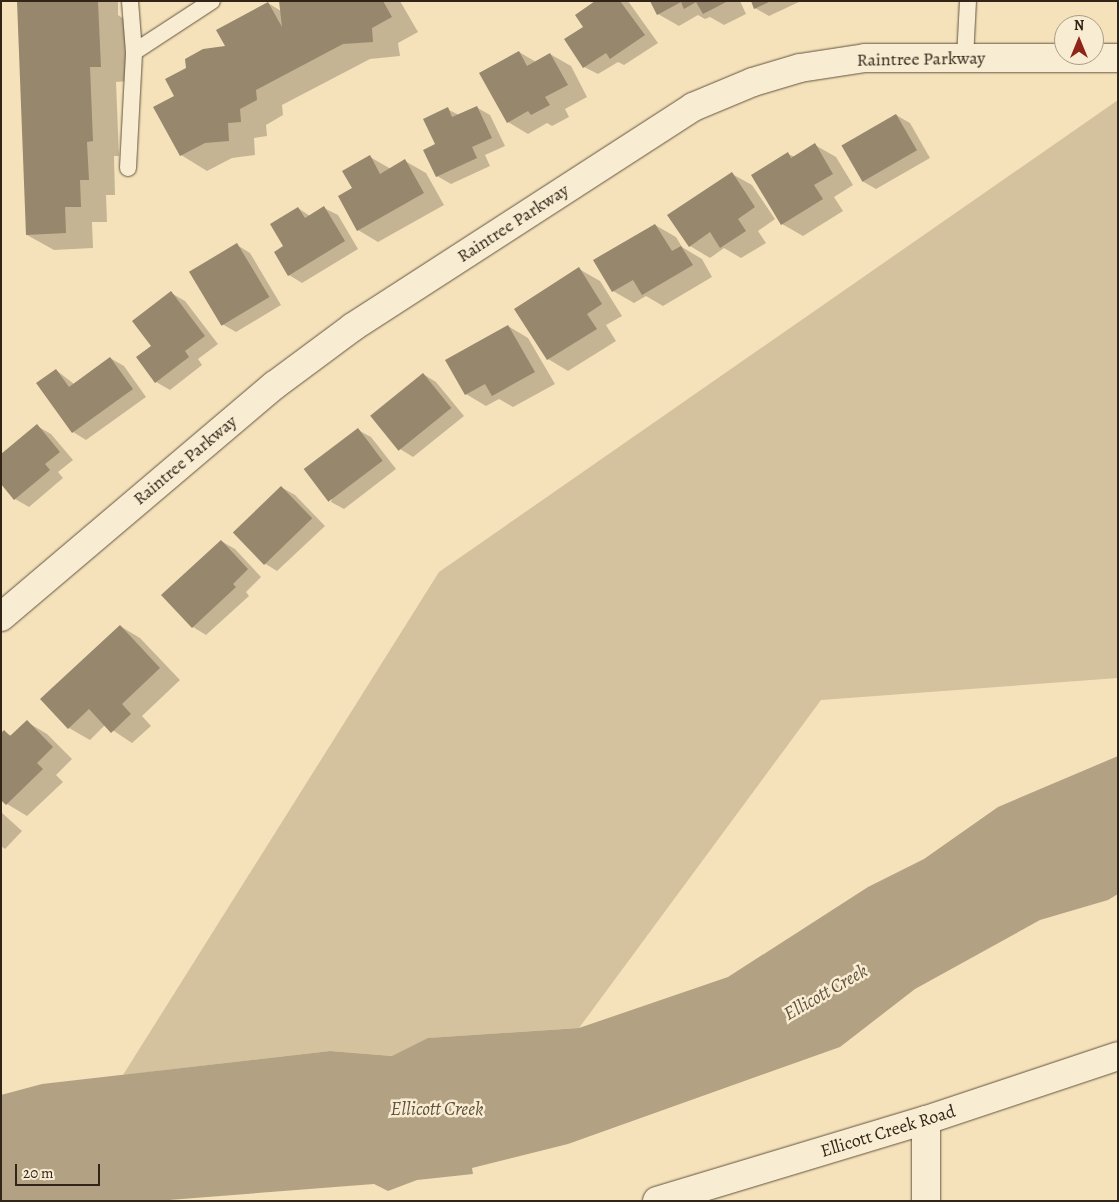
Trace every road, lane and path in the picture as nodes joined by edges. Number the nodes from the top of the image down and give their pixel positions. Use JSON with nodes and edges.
{"nodes":[{"id":1,"x":130,"y":1,"type":"edge"},
{"id":2,"x":212,"y":1,"type":"edge"},
{"id":3,"x":968,"y":1,"type":"edge"},
{"id":4,"x":134,"y":52,"type":"junction"},
{"id":5,"x":965,"y":58,"type":"junction"},
{"id":6,"x":1118,"y":58,"type":"edge"},
{"id":7,"x":128,"y":168,"type":"dead end"},
{"id":8,"x":1,"y":617,"type":"edge"},
{"id":9,"x":1118,"y":1056,"type":"edge"},
{"id":10,"x":926,"y":1120,"type":"junction"},
{"id":11,"x":657,"y":1201,"type":"edge"},
{"id":12,"x":926,"y":1201,"type":"edge"}],
"edges":[{"from":1,"to":4,"type":"lane"},
{"from":2,"to":4,"type":"lane"},
{"from":3,"to":5,"type":"lane"},
{"from":4,"to":7,"type":"lane"},
{"from":5,"to":6,"type":"street","name":"Raintree Parkway"},
{"from":5,"to":8,"type":"street","name":"Raintree Parkway"},
{"from":9,"to":10,"type":"street","name":"Ellicott Creek Road"},
{"from":10,"to":11,"type":"street","name":"Ellicott Creek Road"},
{"from":10,"to":12,"type":"street"}]}
